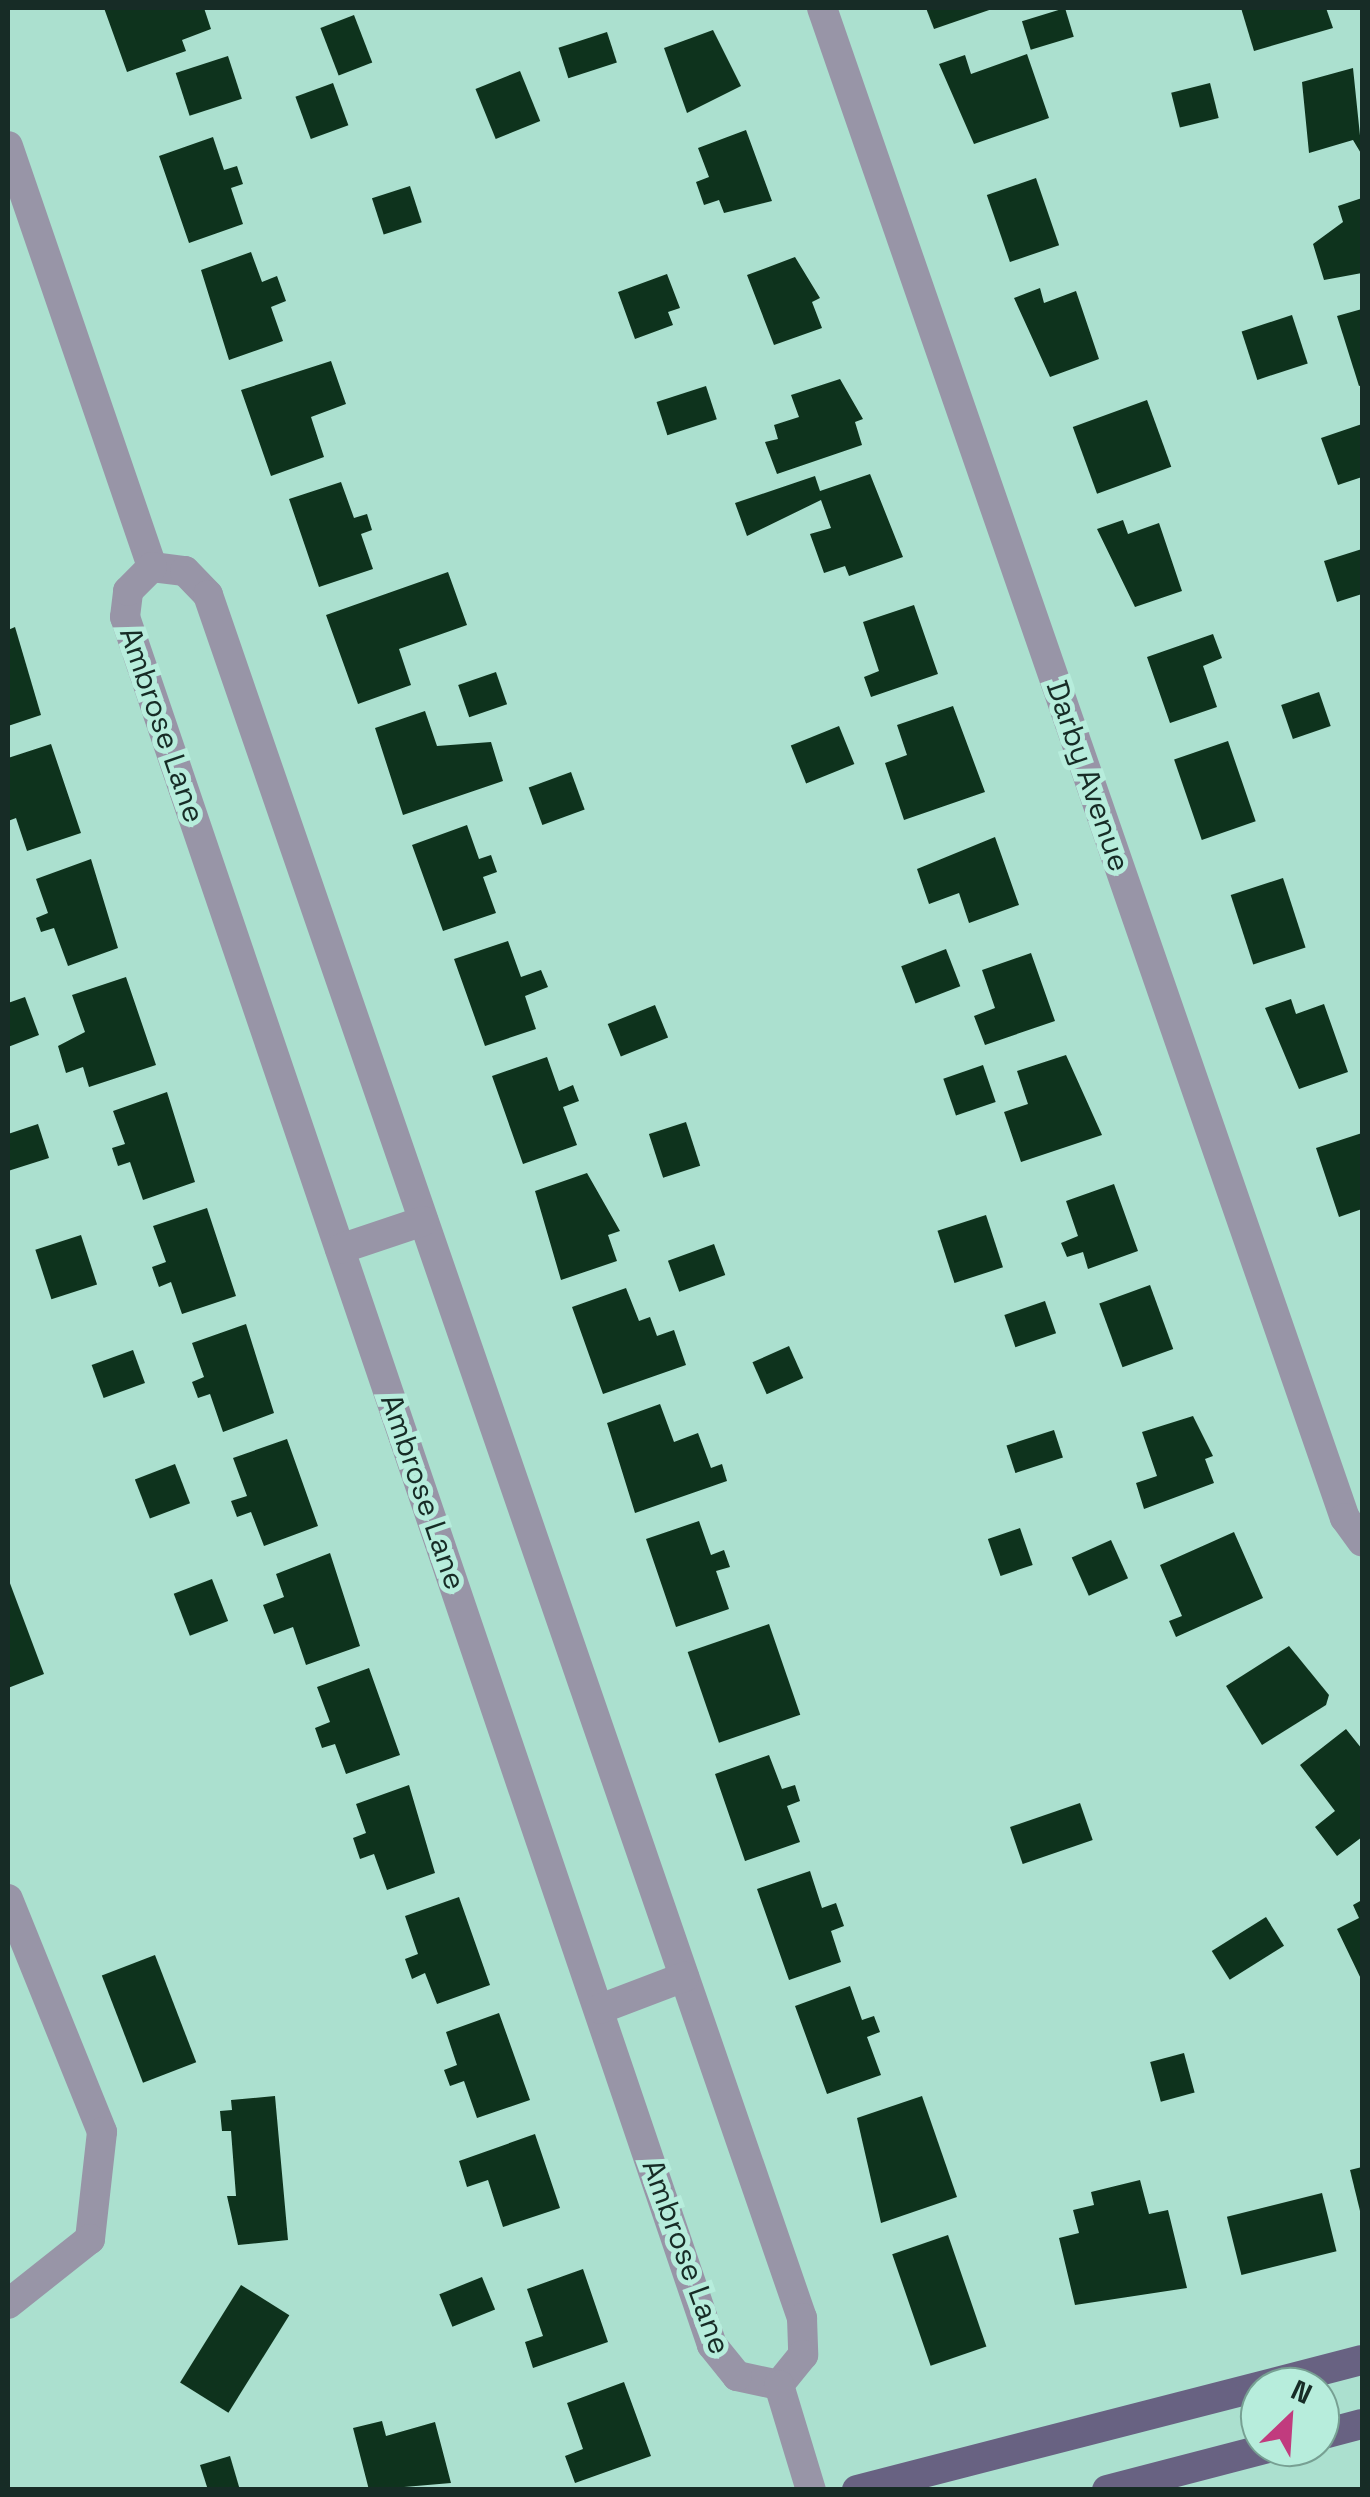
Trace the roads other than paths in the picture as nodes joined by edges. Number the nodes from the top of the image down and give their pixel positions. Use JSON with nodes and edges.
{"nodes":[{"id":1,"x":822,"y":8,"type":"edge"},
{"id":2,"x":8,"y":146,"type":"edge"},
{"id":3,"x":152,"y":567,"type":"junction"},
{"id":4,"x":423,"y":1221,"type":"junction"},
{"id":5,"x":340,"y":1249,"type":"junction"},
{"id":6,"x":1362,"y":1541,"type":"edge"},
{"id":7,"x":8,"y":1899,"type":"edge"},
{"id":8,"x":684,"y":1977,"type":"junction"},
{"id":9,"x":600,"y":2009,"type":"junction"},
{"id":10,"x":8,"y":2304,"type":"edge"},
{"id":11,"x":1362,"y":2360,"type":"edge"},
{"id":12,"x":778,"y":2386,"type":"junction"},
{"id":13,"x":1240,"y":2455,"type":"edge"},
{"id":14,"x":811,"y":2490,"type":"edge"},
{"id":15,"x":856,"y":2490,"type":"edge"},
{"id":16,"x":1107,"y":2490,"type":"edge"}],
"edges":[{"from":1,"to":6,"type":"street","name":"Darby Avenue"},
{"from":2,"to":3,"type":"street"},
{"from":3,"to":4,"type":"street"},
{"from":3,"to":5,"type":"street","name":"Ambrose Lane"},
{"from":4,"to":5,"type":"street"},
{"from":4,"to":8,"type":"street"},
{"from":5,"to":9,"type":"street","name":"Ambrose Lane"},
{"from":7,"to":10,"type":"street"},
{"from":8,"to":9,"type":"street"},
{"from":8,"to":12,"type":"street"},
{"from":9,"to":12,"type":"street","name":"Ambrose Lane"},
{"from":11,"to":15,"type":"main road"},
{"from":12,"to":14,"type":"street"},
{"from":13,"to":16,"type":"main road"}]}
